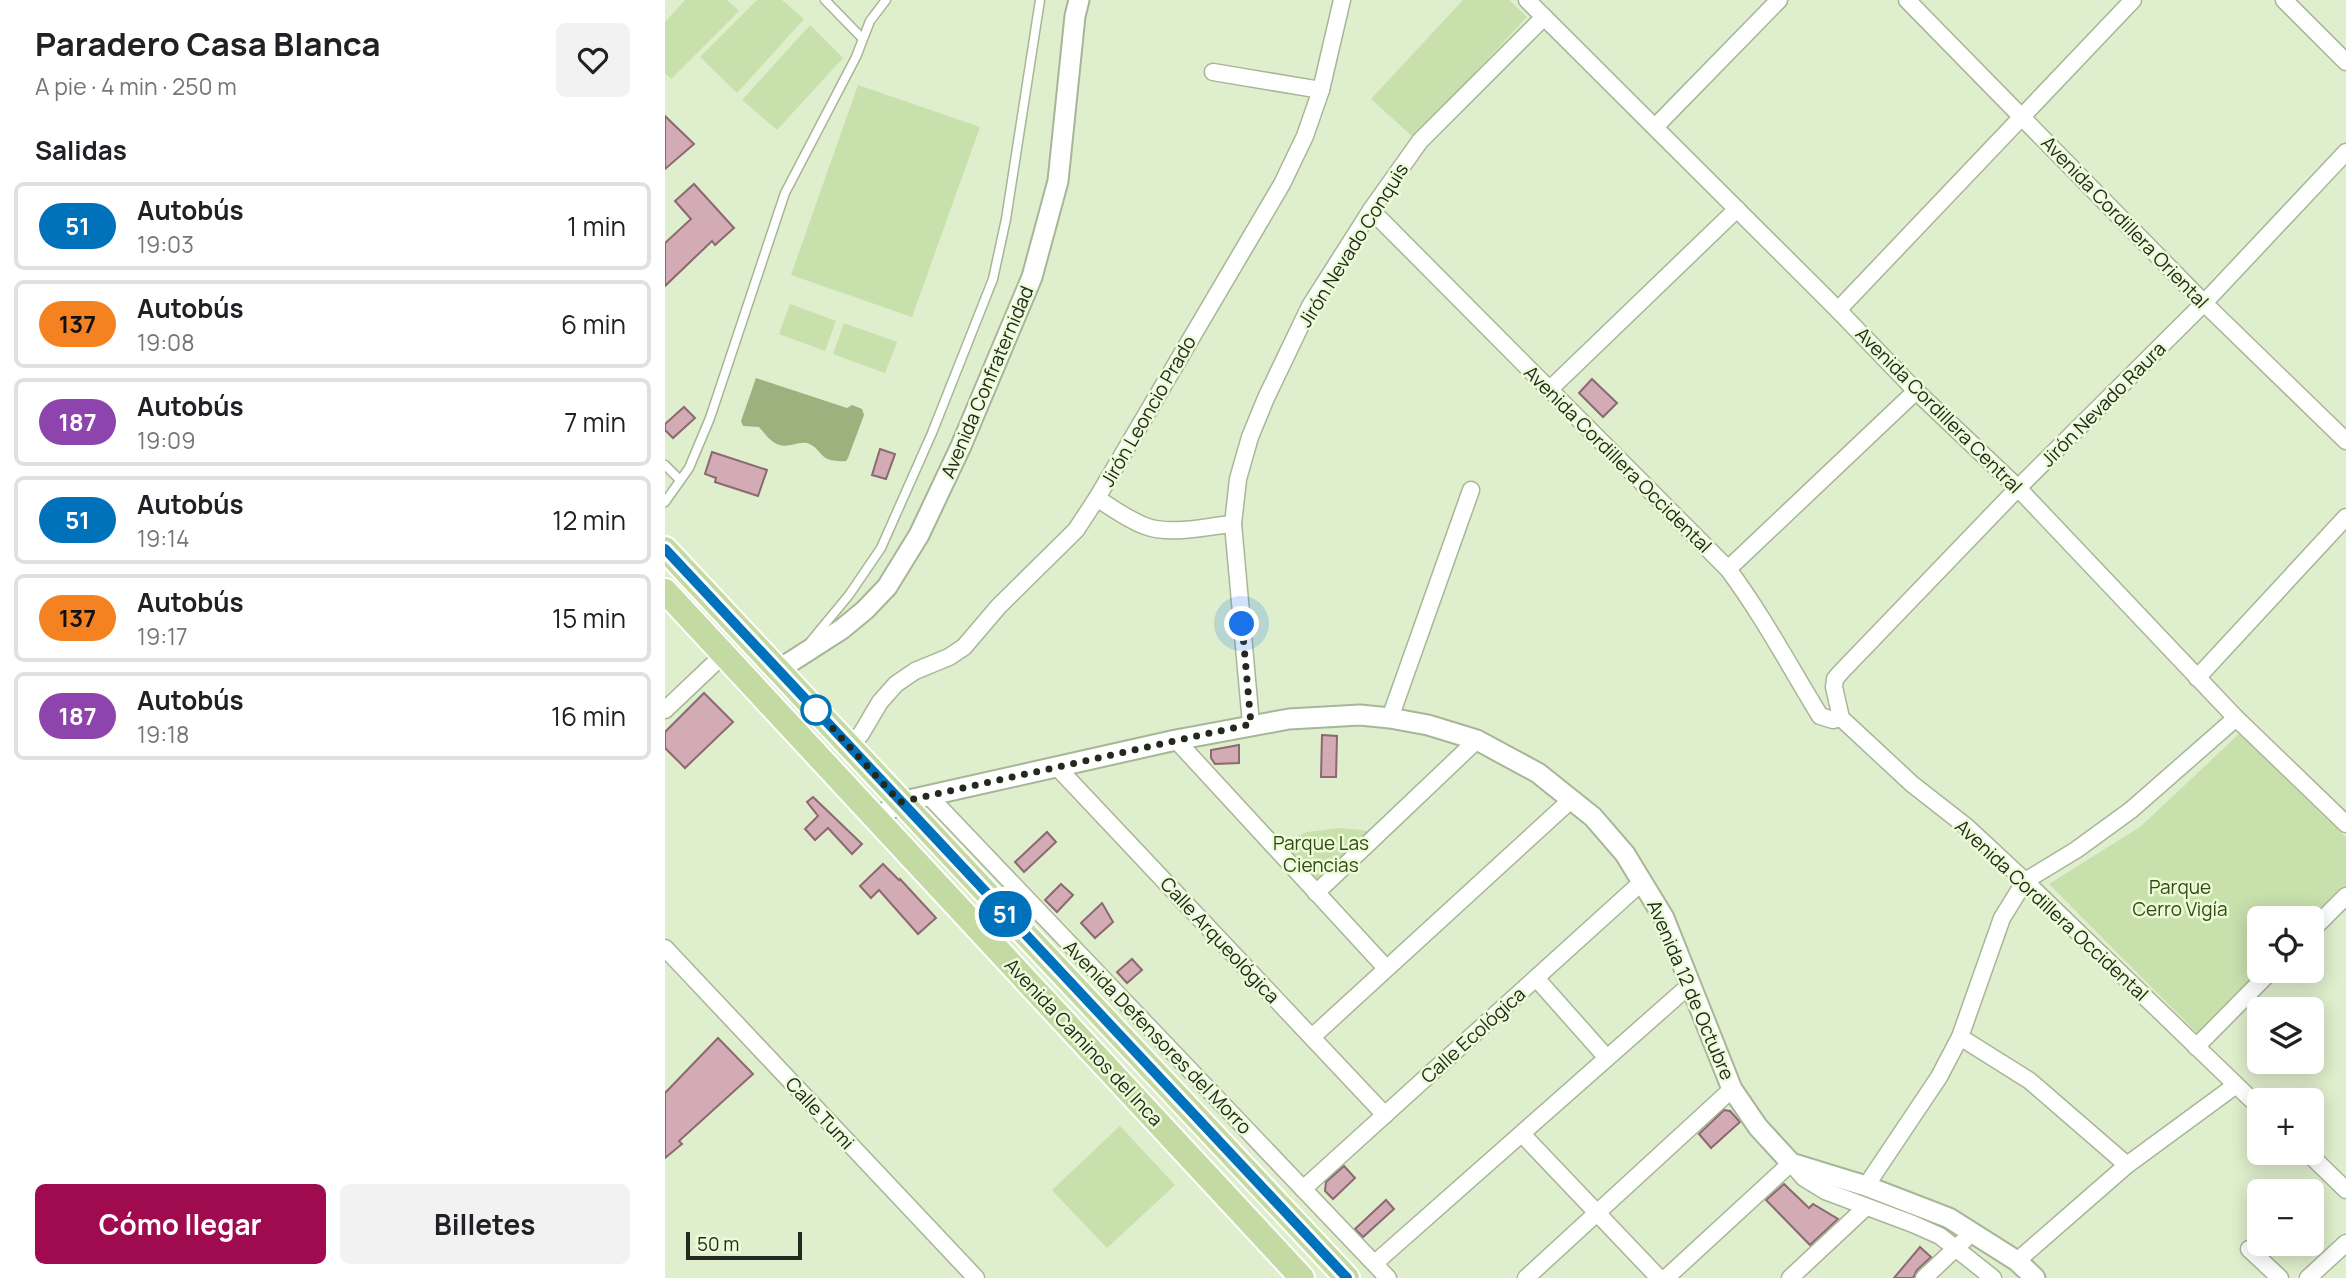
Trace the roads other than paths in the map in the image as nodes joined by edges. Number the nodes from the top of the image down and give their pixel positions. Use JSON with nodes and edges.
{"nodes":[{"id":1,"x":825,"y":0,"type":"edge"},
{"id":2,"x":886,"y":0,"type":"edge"},
{"id":3,"x":1041,"y":0,"type":"edge"},
{"id":4,"x":1079,"y":0,"type":"edge"},
{"id":5,"x":1342,"y":0,"type":"edge"},
{"id":6,"x":1527,"y":0,"type":"edge"},
{"id":7,"x":1779,"y":0,"type":"edge"},
{"id":8,"x":1907,"y":0,"type":"edge"},
{"id":9,"x":2133,"y":0,"type":"edge"},
{"id":10,"x":2284,"y":0,"type":"edge"},
{"id":11,"x":1544,"y":17,"type":"junction"},
{"id":12,"x":862,"y":38,"type":"junction"},
{"id":13,"x":2346,"y":62,"type":"edge"},
{"id":14,"x":1213,"y":72,"type":"dead end"},
{"id":15,"x":1321,"y":90,"type":"junction"},
{"id":16,"x":2022,"y":116,"type":"junction"},
{"id":17,"x":1655,"y":127,"type":"junction"},
{"id":18,"x":2346,"y":152,"type":"edge"},
{"id":19,"x":1737,"y":209,"type":"junction"},
{"id":20,"x":1371,"y":210,"type":"junction"},
{"id":21,"x":2204,"y":303,"type":"junction"},
{"id":22,"x":1838,"y":310,"type":"junction"},
{"id":23,"x":1549,"y":390,"type":"junction"},
{"id":24,"x":1916,"y":391,"type":"junction"},
{"id":25,"x":2346,"y":441,"type":"edge"},
{"id":26,"x":665,"y":465,"type":"edge"},
{"id":27,"x":680,"y":480,"type":"junction"},
{"id":28,"x":2018,"y":488,"type":"junction"},
{"id":29,"x":1471,"y":491,"type":"dead end"},
{"id":30,"x":1097,"y":498,"type":"junction"},
{"id":31,"x":665,"y":502,"type":"edge"},
{"id":32,"x":2346,"y":517,"type":"edge"},
{"id":33,"x":1233,"y":524,"type":"junction"},
{"id":34,"x":665,"y":549,"type":"edge"},
{"id":35,"x":1728,"y":569,"type":"junction"},
{"id":36,"x":665,"y":591,"type":"edge"},
{"id":37,"x":723,"y":654,"type":"junction"},
{"id":38,"x":800,"y":654,"type":"junction"},
{"id":39,"x":778,"y":670,"type":"junction"},
{"id":40,"x":2197,"y":677,"type":"junction"},
{"id":41,"x":757,"y":691,"type":"junction"},
{"id":42,"x":665,"y":710,"type":"edge"},
{"id":43,"x":1390,"y":718,"type":"junction"},
{"id":44,"x":1841,"y":718,"type":"junction"},
{"id":45,"x":2236,"y":718,"type":"junction"},
{"id":46,"x":1251,"y":724,"type":"junction"},
{"id":47,"x":1176,"y":740,"type":"junction"},
{"id":48,"x":1477,"y":740,"type":"junction"},
{"id":49,"x":849,"y":746,"type":"junction"},
{"id":50,"x":1056,"y":766,"type":"junction"},
{"id":51,"x":928,"y":795,"type":"junction"},
{"id":52,"x":1572,"y":799,"type":"junction"},
{"id":53,"x":900,"y":802,"type":"junction"},
{"id":54,"x":876,"y":820,"type":"junction"},
{"id":55,"x":2346,"y":824,"type":"edge"},
{"id":56,"x":1643,"y":881,"type":"junction"},
{"id":57,"x":2025,"y":881,"type":"junction"},
{"id":58,"x":1316,"y":893,"type":"junction"},
{"id":59,"x":2346,"y":896,"type":"edge"},
{"id":60,"x":2324,"y":918,"type":"edge"},
{"id":61,"x":665,"y":948,"type":"edge"},
{"id":62,"x":1386,"y":968,"type":"junction"},
{"id":63,"x":1536,"y":978,"type":"junction"},
{"id":64,"x":2259,"y":983,"type":"edge"},
{"id":65,"x":1691,"y":984,"type":"junction"},
{"id":66,"x":1312,"y":1037,"type":"junction"},
{"id":67,"x":1960,"y":1037,"type":"junction"},
{"id":68,"x":2196,"y":1047,"type":"junction"},
{"id":69,"x":1607,"y":1058,"type":"junction"},
{"id":70,"x":2236,"y":1085,"type":"junction"},
{"id":71,"x":1733,"y":1089,"type":"junction"},
{"id":72,"x":2247,"y":1096,"type":"edge"},
{"id":73,"x":1385,"y":1115,"type":"junction"},
{"id":74,"x":1522,"y":1133,"type":"junction"},
{"id":75,"x":1791,"y":1163,"type":"junction"},
{"id":76,"x":2320,"y":1165,"type":"edge"},
{"id":77,"x":2127,"y":1166,"type":"junction"},
{"id":78,"x":1866,"y":1186,"type":"junction"},
{"id":79,"x":1303,"y":1189,"type":"junction"},
{"id":80,"x":2346,"y":1190,"type":"edge"},
{"id":81,"x":1865,"y":1208,"type":"junction"},
{"id":82,"x":1597,"y":1213,"type":"junction"},
{"id":83,"x":1973,"y":1232,"type":"junction"},
{"id":84,"x":2346,"y":1243,"type":"edge"},
{"id":85,"x":1956,"y":1247,"type":"junction"},
{"id":86,"x":2256,"y":1256,"type":"edge"},
{"id":87,"x":2017,"y":1261,"type":"junction"},
{"id":88,"x":1375,"y":1264,"type":"junction"},
{"id":89,"x":966,"y":1275,"type":"edge"},
{"id":90,"x":1302,"y":1278,"type":"edge"},
{"id":91,"x":1347,"y":1278,"type":"edge"},
{"id":92,"x":1388,"y":1278,"type":"edge"},
{"id":93,"x":1525,"y":1278,"type":"edge"},
{"id":94,"x":1659,"y":1278,"type":"edge"},
{"id":95,"x":1666,"y":1278,"type":"edge"},
{"id":96,"x":1790,"y":1278,"type":"edge"},
{"id":97,"x":1924,"y":1278,"type":"edge"},
{"id":98,"x":1993,"y":1278,"type":"edge"},
{"id":99,"x":2035,"y":1278,"type":"edge"},
{"id":100,"x":2280,"y":1278,"type":"edge"},
{"id":101,"x":2308,"y":1278,"type":"edge"}],
"edges":[{"from":1,"to":12,"type":"lane"},
{"from":2,"to":12,"type":"lane"},
{"from":3,"to":38,"type":"lane"},
{"from":4,"to":38,"type":"street","name":"Avenida Confraternidad"},
{"from":5,"to":15,"type":"street","name":"Jirón Leoncio Prado"},
{"from":6,"to":11,"type":"street","name":"Avenida Cordillera Central"},
{"from":7,"to":17,"type":"street"},
{"from":8,"to":16,"type":"street","name":"Avenida Cordillera Oriental"},
{"from":9,"to":16,"type":"street"},
{"from":10,"to":13,"type":"street"},
{"from":11,"to":17,"type":"street","name":"Avenida Cordillera Central"},
{"from":11,"to":20,"type":"street","name":"Jirón Nevado Conquis"},
{"from":12,"to":27,"type":"lane"},
{"from":14,"to":15,"type":"street"},
{"from":15,"to":30,"type":"street","name":"Jirón Leoncio Prado"},
{"from":16,"to":21,"type":"street","name":"Avenida Cordillera Oriental"},
{"from":16,"to":22,"type":"street"},
{"from":17,"to":19,"type":"street","name":"Avenida Cordillera Central"},
{"from":18,"to":21,"type":"street","name":"Jirón Nevado Raura"},
{"from":19,"to":22,"type":"street","name":"Avenida Cordillera Central"},
{"from":19,"to":23,"type":"street"},
{"from":20,"to":23,"type":"street","name":"Avenida Cordillera Occidental"},
{"from":20,"to":33,"type":"street","name":"Jirón Nevado Conquis"},
{"from":21,"to":25,"type":"street","name":"Avenida Cordillera Oriental"},
{"from":21,"to":28,"type":"street","name":"Jirón Nevado Raura"},
{"from":22,"to":24,"type":"street","name":"Avenida Cordillera Central"},
{"from":23,"to":35,"type":"street","name":"Avenida Cordillera Occidental"},
{"from":24,"to":28,"type":"street","name":"Avenida Cordillera Central"},
{"from":24,"to":35,"type":"street"},
{"from":26,"to":27,"type":"lane"},
{"from":27,"to":31,"type":"lane"},
{"from":28,"to":40,"type":"street","name":"Avenida Cordillera Central"},
{"from":28,"to":44,"type":"street","name":"Jirón Nevado Raura"},
{"from":29,"to":43,"type":"street"},
{"from":30,"to":33,"type":"street"},
{"from":30,"to":49,"type":"street","name":"Jirón Leoncio Prado"},
{"from":32,"to":40,"type":"street"},
{"from":33,"to":46,"type":"street","name":"Jirón Nevado Conquis"},
{"from":34,"to":39,"type":"main road","name":"Avenida Caminos del Inca"},
{"from":35,"to":44,"type":"street","name":"Avenida Cordillera Occidental"},
{"from":36,"to":37,"type":"main road","name":"Avenida Caminos del Inca"},
{"from":37,"to":41,"type":"main road","name":"Avenida Caminos del Inca"},
{"from":37,"to":42,"type":"street"},
{"from":38,"to":39,"type":"street","name":"Avenida Confraternidad"},
{"from":39,"to":41,"type":"street","name":"Avenida Confraternidad"},
{"from":39,"to":49,"type":"main road","name":"Avenida Caminos del Inca"},
{"from":40,"to":45,"type":"street","name":"Avenida Cordillera Central"},
{"from":41,"to":54,"type":"main road","name":"Avenida Caminos del Inca"},
{"from":43,"to":46,"type":"street","name":"Avenida 12 de Octubre"},
{"from":43,"to":48,"type":"street","name":"Avenida 12 de Octubre"},
{"from":44,"to":57,"type":"street","name":"Avenida Cordillera Occidental"},
{"from":45,"to":55,"type":"street","name":"Avenida Cordillera Central"},
{"from":45,"to":57,"type":"street"},
{"from":46,"to":47,"type":"street","name":"Avenida 12 de Octubre"},
{"from":47,"to":50,"type":"street","name":"Avenida 12 de Octubre"},
{"from":47,"to":58,"type":"street"},
{"from":48,"to":52,"type":"street","name":"Avenida 12 de Octubre"},
{"from":48,"to":58,"type":"street"},
{"from":49,"to":53,"type":"main road","name":"Avenida Caminos del Inca"},
{"from":50,"to":51,"type":"street","name":"Avenida 12 de Octubre"},
{"from":50,"to":66,"type":"street","name":"Calle Arqueológica"},
{"from":51,"to":53,"type":"street","name":"Avenida 12 de Octubre"},
{"from":51,"to":79,"type":"street","name":"Avenida Defensores del Morro"},
{"from":52,"to":56,"type":"street","name":"Avenida 12 de Octubre"},
{"from":52,"to":62,"type":"street"},
{"from":53,"to":54,"type":"street","name":"Avenida 12 de Octubre"},
{"from":53,"to":91,"type":"main road","name":"Avenida Caminos del Inca"},
{"from":54,"to":90,"type":"main road","name":"Avenida Caminos del Inca"},
{"from":56,"to":63,"type":"street","name":"Calle Ecológica"},
{"from":56,"to":65,"type":"street","name":"Avenida 12 de Octubre"},
{"from":57,"to":67,"type":"street"},
{"from":57,"to":68,"type":"street","name":"Avenida Cordillera Occidental"},
{"from":58,"to":62,"type":"street"},
{"from":59,"to":60,"type":"street"},
{"from":61,"to":89,"type":"street","name":"Calle Tumi"},
{"from":62,"to":66,"type":"street"},
{"from":63,"to":69,"type":"street"},
{"from":63,"to":73,"type":"street","name":"Calle Ecológica"},
{"from":64,"to":68,"type":"street"},
{"from":65,"to":69,"type":"street"},
{"from":65,"to":71,"type":"street","name":"Avenida 12 de Octubre"},
{"from":66,"to":73,"type":"street","name":"Calle Arqueológica"},
{"from":67,"to":77,"type":"street"},
{"from":67,"to":78,"type":"street"},
{"from":68,"to":70,"type":"street","name":"Avenida Cordillera Occidental"},
{"from":69,"to":74,"type":"street"},
{"from":70,"to":72,"type":"street","name":"Avenida Cordillera Occidental"},
{"from":70,"to":77,"type":"street"},
{"from":71,"to":75,"type":"street","name":"Avenida 12 de Octubre"},
{"from":71,"to":82,"type":"street"},
{"from":73,"to":79,"type":"street","name":"Calle Ecológica"},
{"from":74,"to":82,"type":"street"},
{"from":74,"to":88,"type":"street"},
{"from":75,"to":78,"type":"street","name":"Avenida 12 de Octubre"},
{"from":75,"to":81,"type":"street","name":"Avenida 12 de Octubre"},
{"from":75,"to":95,"type":"street"},
{"from":76,"to":80,"type":"street"},
{"from":77,"to":87,"type":"street"},
{"from":78,"to":83,"type":"street","name":"Avenida 12 de Octubre"},
{"from":79,"to":88,"type":"street","name":"Avenida Defensores del Morro"},
{"from":81,"to":85,"type":"street","name":"Avenida 12 de Octubre"},
{"from":81,"to":96,"type":"street"},
{"from":82,"to":93,"type":"street"},
{"from":82,"to":94,"type":"street"},
{"from":83,"to":85,"type":"street"},
{"from":83,"to":87,"type":"street","name":"Avenida 12 de Octubre"},
{"from":84,"to":101,"type":"street"},
{"from":85,"to":97,"type":"street"},
{"from":85,"to":98,"type":"street","name":"Avenida 12 de Octubre"},
{"from":86,"to":100,"type":"street"},
{"from":87,"to":99,"type":"street","name":"Avenida 12 de Octubre"},
{"from":88,"to":92,"type":"street","name":"Avenida Defensores del Morro"}]}
